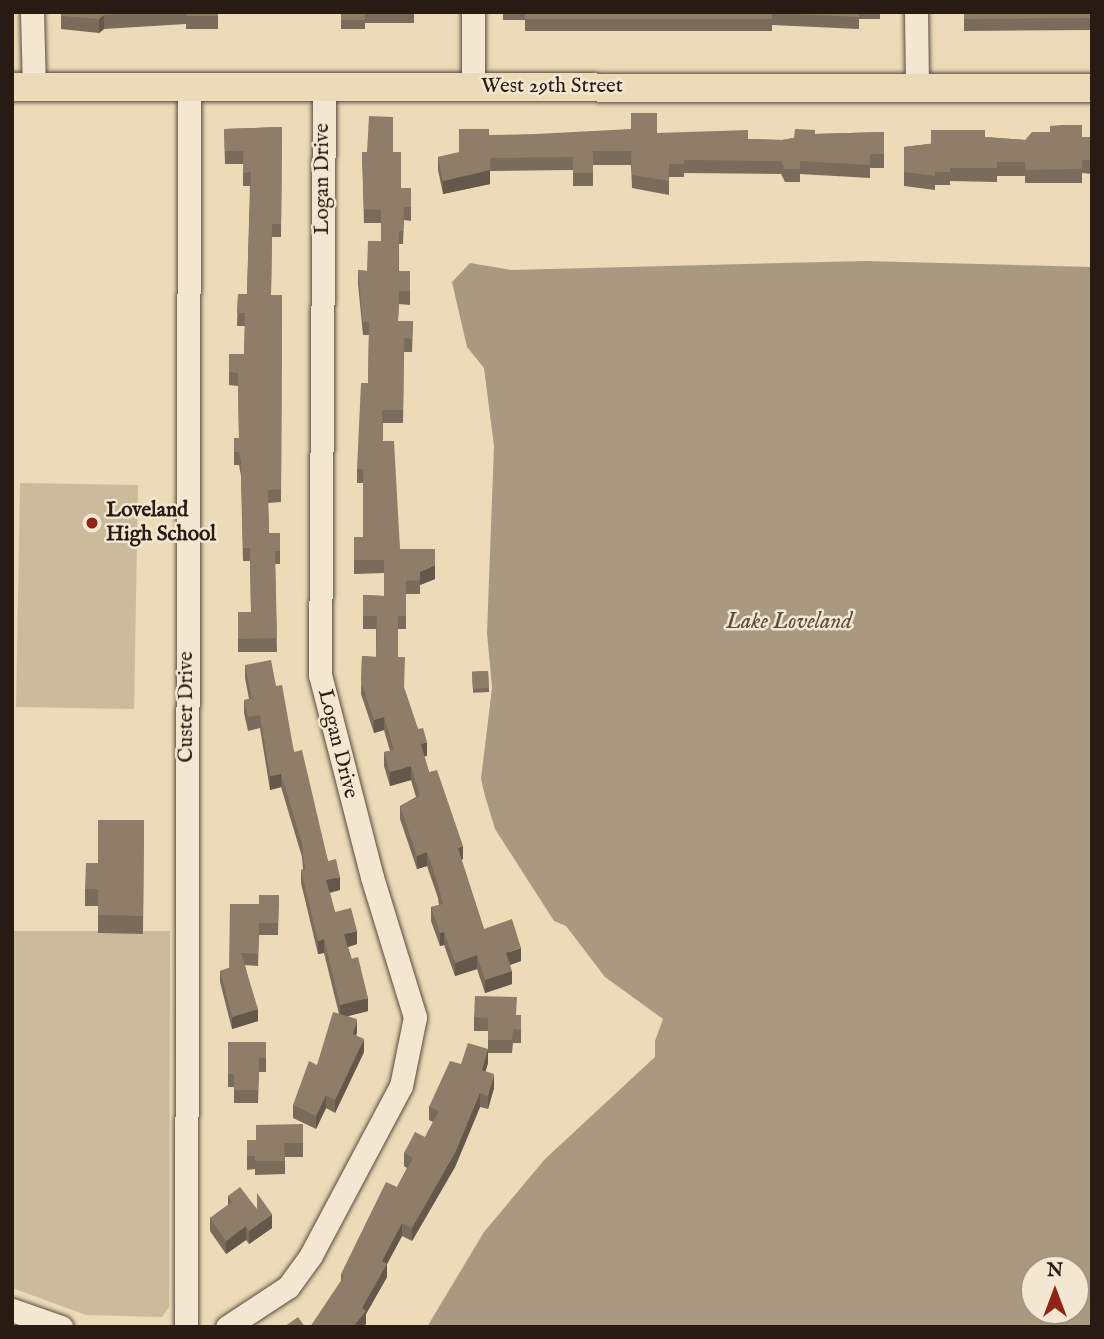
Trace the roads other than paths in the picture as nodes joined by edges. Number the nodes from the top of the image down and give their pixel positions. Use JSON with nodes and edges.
{"nodes":[{"id":1,"x":32,"y":12,"type":"edge"},
{"id":2,"x":473,"y":12,"type":"edge"},
{"id":3,"x":916,"y":12,"type":"edge"},
{"id":4,"x":23,"y":87,"type":"edge"},
{"id":5,"x":189,"y":87,"type":"junction"},
{"id":6,"x":324,"y":87,"type":"junction"},
{"id":7,"x":473,"y":87,"type":"junction"},
{"id":8,"x":917,"y":87,"type":"junction"},
{"id":9,"x":1092,"y":88,"type":"edge"},
{"id":10,"x":23,"y":1318,"type":"edge"},
{"id":11,"x":61,"y":1327,"type":"edge"},
{"id":12,"x":186,"y":1327,"type":"edge"},
{"id":13,"x":227,"y":1327,"type":"edge"}],
"edges":[{"from":1,"to":4,"type":"street"},
{"from":2,"to":7,"type":"street"},
{"from":3,"to":8,"type":"street"},
{"from":4,"to":5,"type":"main road","name":"West 29th Street"},
{"from":5,"to":6,"type":"main road","name":"West 29th Street"},
{"from":5,"to":12,"type":"street","name":"Custer Drive"},
{"from":6,"to":7,"type":"main road","name":"West 29th Street"},
{"from":6,"to":13,"type":"street","name":"Logan Drive"},
{"from":7,"to":8,"type":"main road","name":"West 29th Street"},
{"from":8,"to":9,"type":"main road","name":"West 29th Street"},
{"from":10,"to":11,"type":"street"}]}
